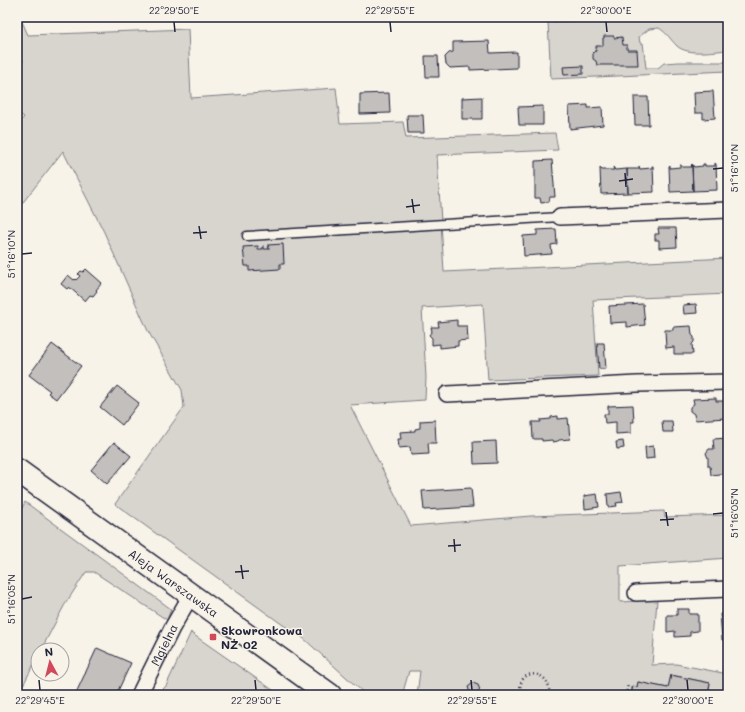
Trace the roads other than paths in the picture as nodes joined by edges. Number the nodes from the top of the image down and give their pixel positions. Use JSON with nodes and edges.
{"nodes":[{"id":1,"x":728,"y":210,"type":"edge"},
{"id":2,"x":560,"y":217,"type":"joint"},
{"id":3,"x":247,"y":236,"type":"dead end"},
{"id":4,"x":728,"y":382,"type":"edge"},
{"id":5,"x":447,"y":394,"type":"dead end"},
{"id":6,"x":17,"y":470,"type":"edge"},
{"id":7,"x":728,"y":589,"type":"edge"},
{"id":8,"x":636,"y":593,"type":"dead end"},
{"id":9,"x":191,"y":595,"type":"junction"},
{"id":10,"x":139,"y":695,"type":"edge"},
{"id":11,"x":330,"y":695,"type":"edge"}],
"edges":[{"from":1,"to":2,"type":"street"},
{"from":2,"to":3,"type":"lane"},
{"from":4,"to":5,"type":"street"},
{"from":6,"to":9,"type":"street","name":"Aleja Warszawska"},
{"from":7,"to":8,"type":"street"},
{"from":9,"to":10,"type":"street","name":"Mgielna"},
{"from":9,"to":11,"type":"street","name":"Aleja Warszawska"}]}
